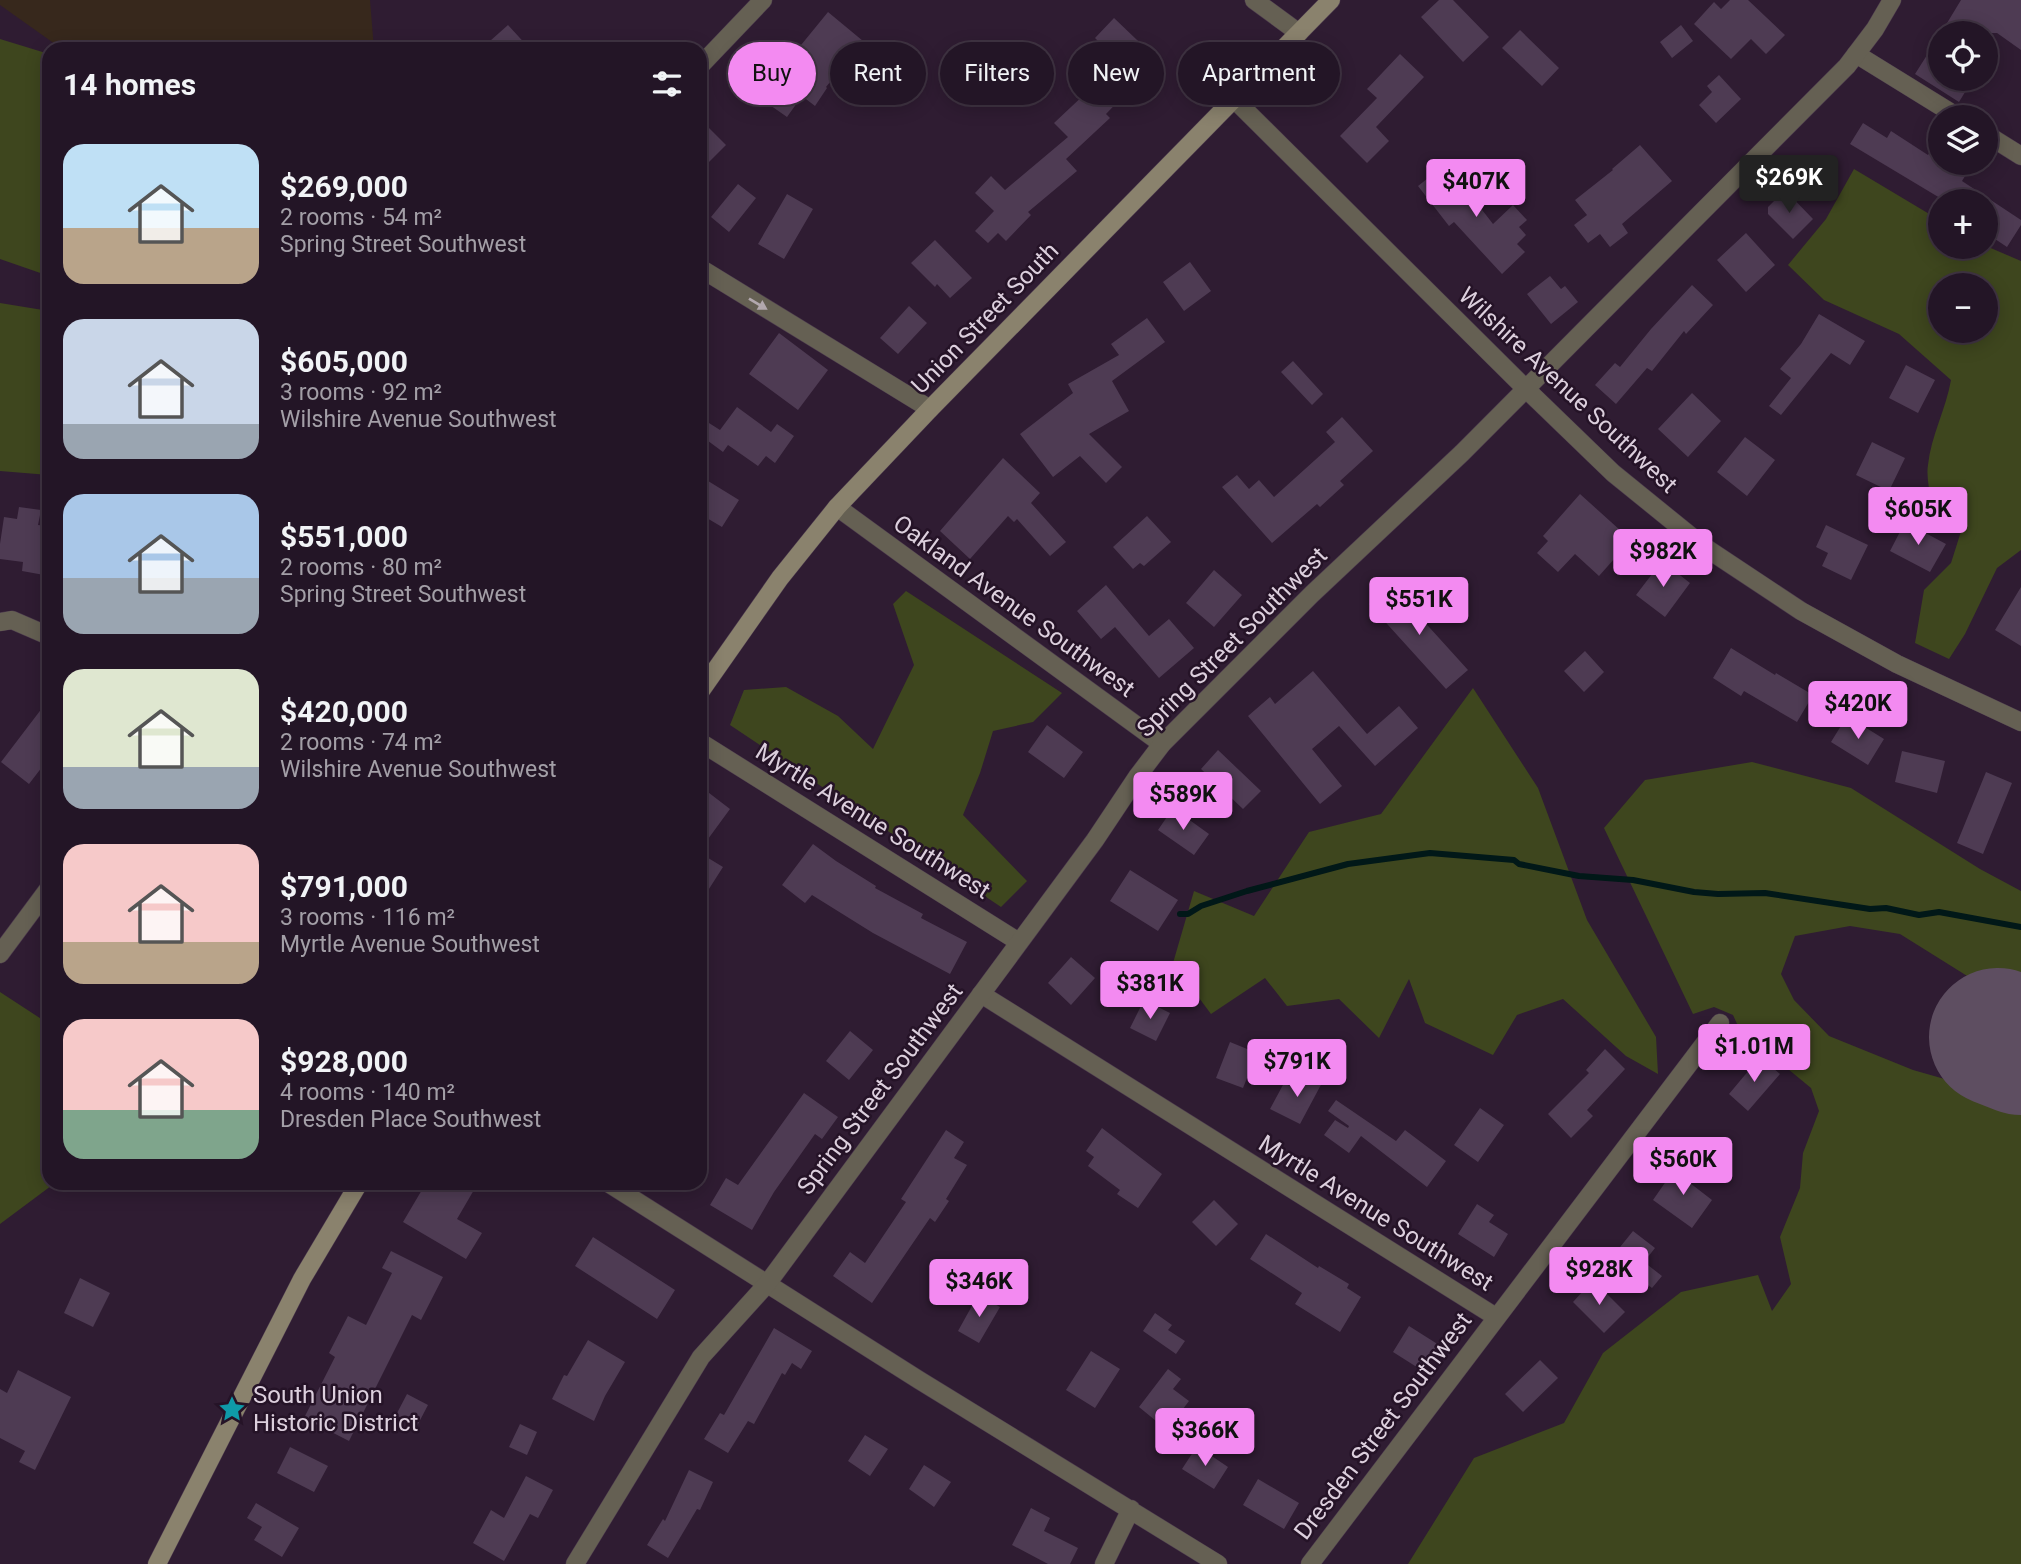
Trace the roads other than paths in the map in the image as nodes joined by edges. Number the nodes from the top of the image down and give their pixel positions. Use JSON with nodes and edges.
{"nodes":[{"id":1,"x":763,"y":0,"type":"edge"},
{"id":2,"x":1254,"y":0,"type":"edge"},
{"id":3,"x":1331,"y":0,"type":"edge"},
{"id":4,"x":1892,"y":0,"type":"edge"},
{"id":5,"x":1299,"y":33,"type":"junction"},
{"id":6,"x":1290,"y":42,"type":"edge"},
{"id":7,"x":1856,"y":54,"type":"junction"},
{"id":8,"x":707,"y":59,"type":"edge"},
{"id":9,"x":1228,"y":105,"type":"edge"},
{"id":10,"x":1240,"y":105,"type":"edge"},
{"id":11,"x":1939,"y":105,"type":"edge"},
{"id":12,"x":1998,"y":142,"type":"edge"},
{"id":13,"x":2021,"y":156,"type":"edge"},
{"id":14,"x":707,"y":272,"type":"edge"},
{"id":15,"x":1526,"y":389,"type":"junction"},
{"id":16,"x":930,"y":409,"type":"junction"},
{"id":17,"x":837,"y":507,"type":"junction"},
{"id":18,"x":0,"y":622,"type":"edge"},
{"id":19,"x":42,"y":633,"type":"edge"},
{"id":20,"x":707,"y":682,"type":"edge"},
{"id":21,"x":2021,"y":722,"type":"edge"},
{"id":22,"x":1163,"y":744,"type":"junction"},
{"id":23,"x":707,"y":746,"type":"edge"},
{"id":24,"x":42,"y":897,"type":"edge"},
{"id":25,"x":1020,"y":942,"type":"junction"},
{"id":26,"x":0,"y":954,"type":"edge"},
{"id":27,"x":981,"y":995,"type":"junction"},
{"id":28,"x":1720,"y":1023,"type":"dead end"},
{"id":29,"x":355,"y":1190,"type":"edge"},
{"id":30,"x":619,"y":1190,"type":"edge"},
{"id":31,"x":767,"y":1284,"type":"junction"},
{"id":32,"x":1496,"y":1317,"type":"junction"},
{"id":33,"x":1131,"y":1509,"type":"junction"},
{"id":34,"x":158,"y":1564,"type":"edge"},
{"id":35,"x":575,"y":1564,"type":"edge"},
{"id":36,"x":1104,"y":1564,"type":"edge"},
{"id":37,"x":1218,"y":1564,"type":"edge"},
{"id":38,"x":1310,"y":1564,"type":"edge"}],
"edges":[{"from":1,"to":8,"type":"street"},
{"from":2,"to":5,"type":"street"},
{"from":3,"to":5,"type":"main road","name":"Union Street South"},
{"from":4,"to":7,"type":"street","name":"Spring Street Southwest"},
{"from":5,"to":6,"type":"main road","name":"Union Street South"},
{"from":7,"to":11,"type":"street"},
{"from":7,"to":15,"type":"street","name":"Spring Street Southwest"},
{"from":9,"to":16,"type":"main road","name":"Union Street South"},
{"from":10,"to":15,"type":"street","name":"Wilshire Avenue Southwest"},
{"from":12,"to":13,"type":"street"},
{"from":14,"to":16,"type":"street","one_way":true},
{"from":15,"to":21,"type":"street","name":"Wilshire Avenue Southwest"},
{"from":15,"to":22,"type":"street","name":"Spring Street Southwest"},
{"from":16,"to":17,"type":"main road","name":"Union Street South"},
{"from":17,"to":20,"type":"main road","name":"Union Street South"},
{"from":17,"to":22,"type":"street","name":"Oakland Avenue Southwest"},
{"from":18,"to":19,"type":"street"},
{"from":22,"to":25,"type":"street","name":"Spring Street Southwest"},
{"from":23,"to":25,"type":"street","name":"Myrtle Avenue Southwest"},
{"from":24,"to":26,"type":"street"},
{"from":25,"to":27,"type":"street","name":"Spring Street Southwest"},
{"from":27,"to":31,"type":"street","name":"Spring Street Southwest"},
{"from":27,"to":32,"type":"street","name":"Myrtle Avenue Southwest"},
{"from":28,"to":32,"type":"street","name":"Dresden Street Southwest"},
{"from":29,"to":34,"type":"main road"},
{"from":30,"to":31,"type":"street"},
{"from":31,"to":33,"type":"street"},
{"from":31,"to":35,"type":"street","name":"Spring Street Southwest"},
{"from":32,"to":38,"type":"street","name":"Dresden Street Southwest"},
{"from":33,"to":36,"type":"street"},
{"from":33,"to":37,"type":"street"}]}
